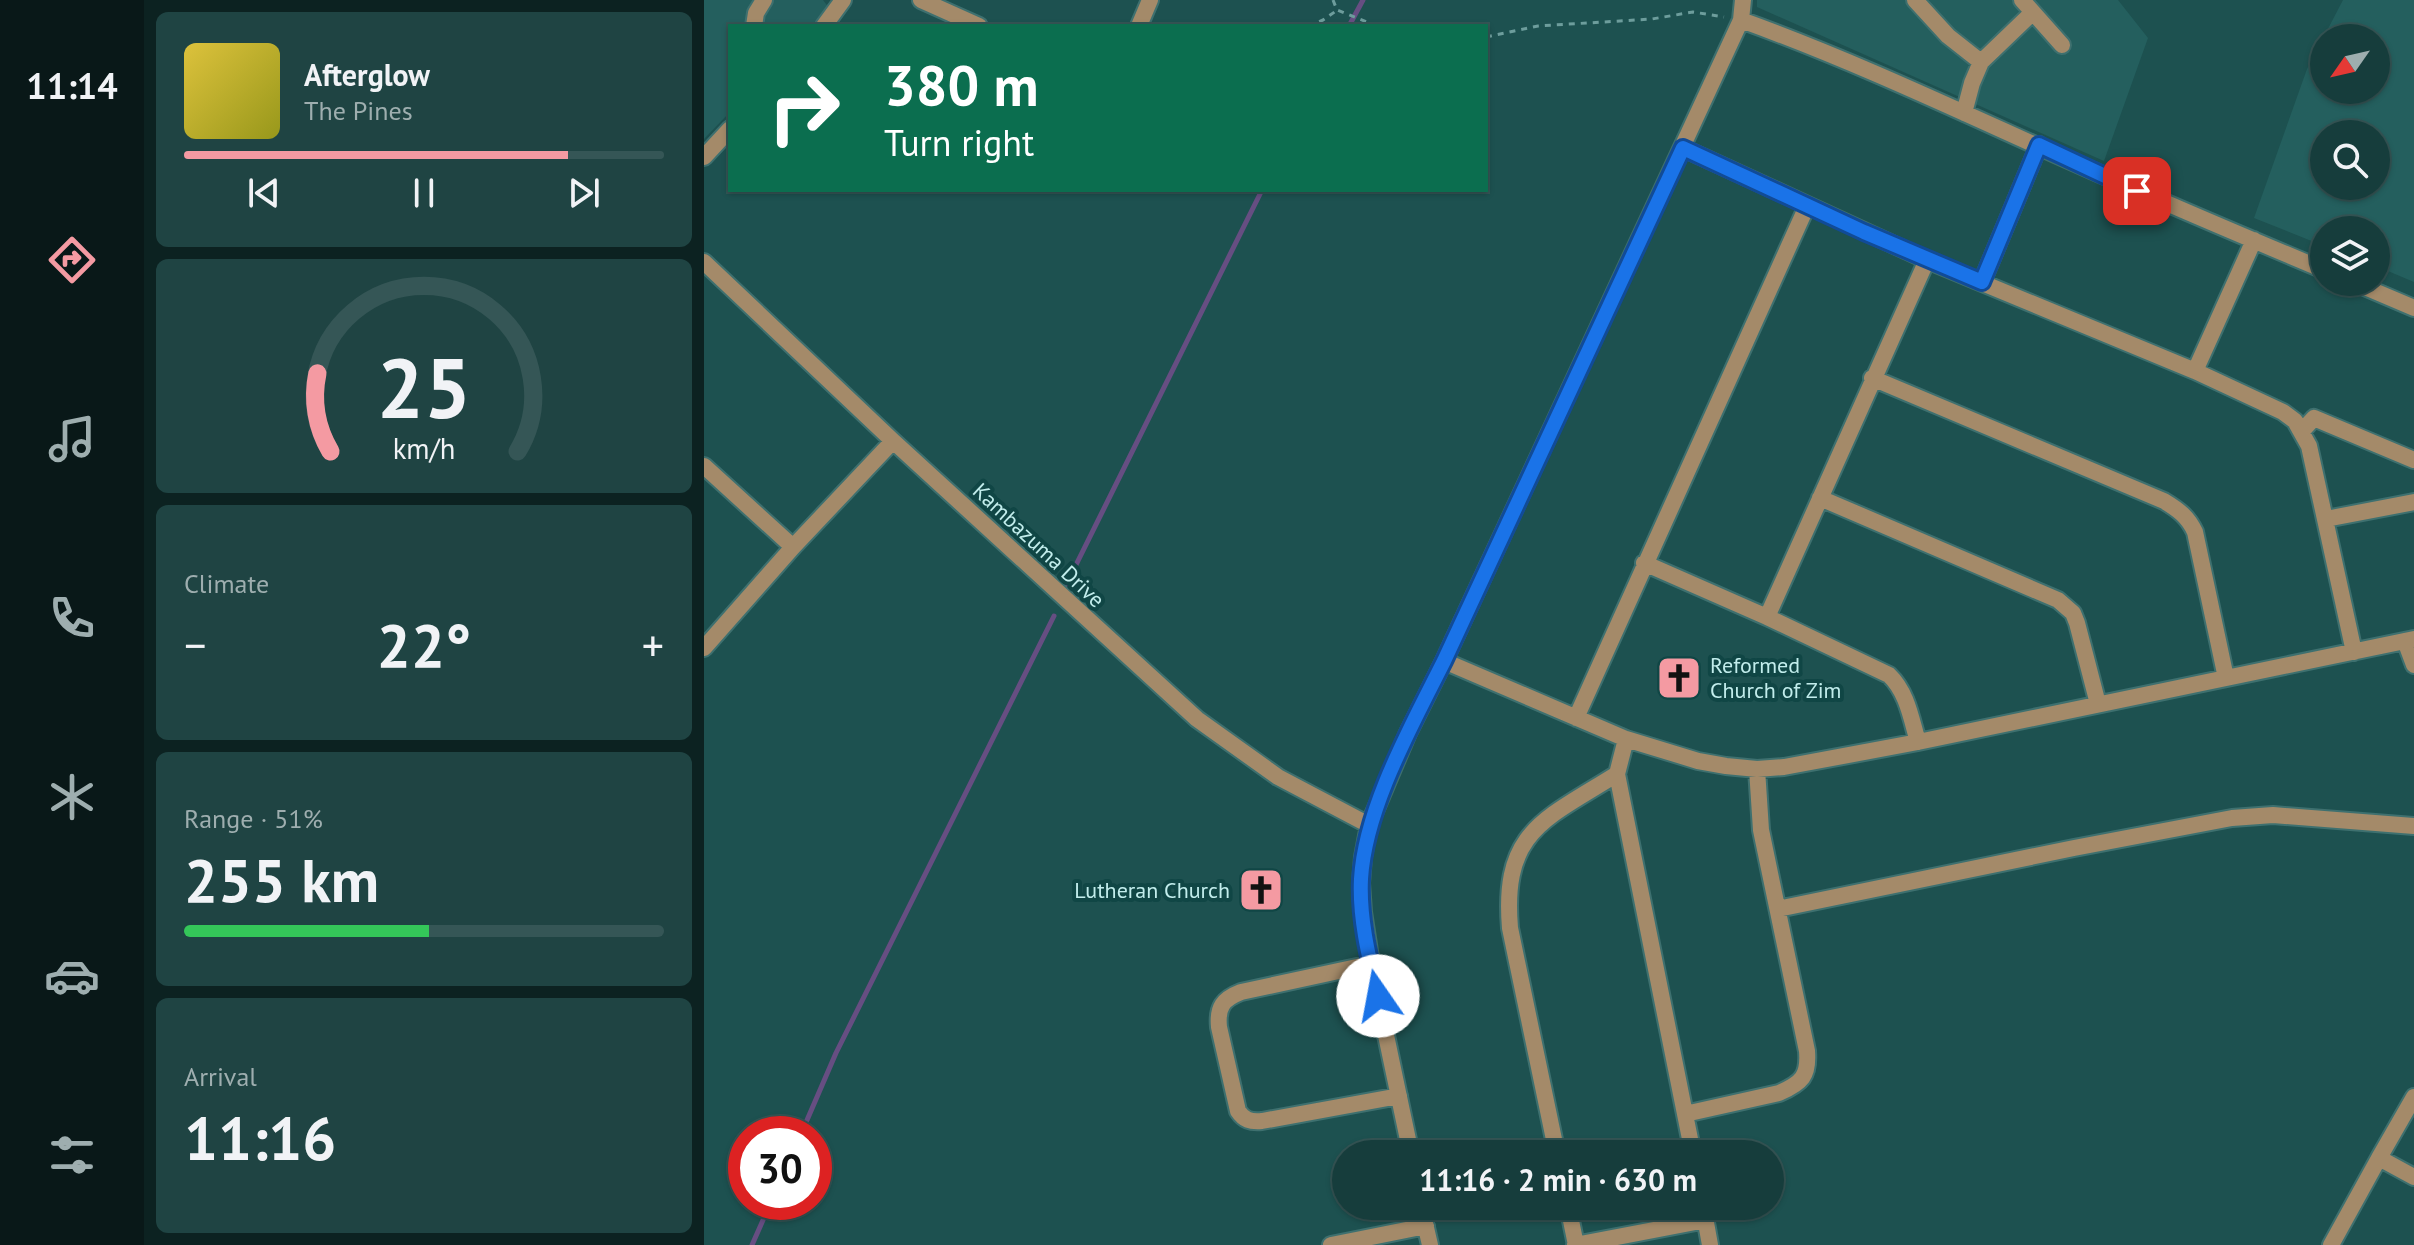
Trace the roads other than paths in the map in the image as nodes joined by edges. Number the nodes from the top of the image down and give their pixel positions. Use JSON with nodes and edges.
{"nodes":[{"id":1,"x":764,"y":0,"type":"edge"},
{"id":2,"x":843,"y":0,"type":"edge"},
{"id":3,"x":921,"y":0,"type":"edge"},
{"id":4,"x":1150,"y":0,"type":"edge"},
{"id":5,"x":1743,"y":0,"type":"edge"},
{"id":6,"x":1915,"y":0,"type":"edge"},
{"id":7,"x":2027,"y":7,"type":"edge"},
{"id":8,"x":1741,"y":20,"type":"junction"},
{"id":9,"x":754,"y":24,"type":"edge"},
{"id":10,"x":825,"y":24,"type":"edge"},
{"id":11,"x":975,"y":24,"type":"edge"},
{"id":12,"x":1140,"y":24,"type":"edge"},
{"id":13,"x":2062,"y":45,"type":"dead end"},
{"id":14,"x":1981,"y":62,"type":"junction"},
{"id":15,"x":1964,"y":113,"type":"junction"},
{"id":16,"x":728,"y":131,"type":"edge"},
{"id":17,"x":2039,"y":145,"type":"junction"},
{"id":18,"x":1683,"y":148,"type":"junction"},
{"id":19,"x":704,"y":157,"type":"edge"},
{"id":20,"x":1807,"y":206,"type":"junction"},
{"id":21,"x":2254,"y":240,"type":"junction"},
{"id":22,"x":1927,"y":260,"type":"junction"},
{"id":23,"x":704,"y":262,"type":"edge"},
{"id":24,"x":2310,"y":264,"type":"edge"},
{"id":25,"x":1982,"y":282,"type":"junction"},
{"id":26,"x":2386,"y":296,"type":"edge"},
{"id":27,"x":2414,"y":308,"type":"edge"},
{"id":28,"x":2195,"y":371,"type":"junction"},
{"id":29,"x":1872,"y":378,"type":"junction"},
{"id":30,"x":2302,"y":431,"type":"junction"},
{"id":31,"x":893,"y":441,"type":"junction"},
{"id":32,"x":2414,"y":460,"type":"edge"},
{"id":33,"x":704,"y":466,"type":"edge"},
{"id":34,"x":1820,"y":498,"type":"junction"},
{"id":35,"x":2414,"y":502,"type":"edge"},
{"id":36,"x":2326,"y":519,"type":"junction"},
{"id":37,"x":793,"y":547,"type":"junction"},
{"id":38,"x":1644,"y":563,"type":"junction"},
{"id":39,"x":1767,"y":617,"type":"junction"},
{"id":40,"x":2409,"y":640,"type":"edge"},
{"id":41,"x":704,"y":648,"type":"edge"},
{"id":42,"x":2354,"y":652,"type":"junction"},
{"id":43,"x":1444,"y":661,"type":"junction"},
{"id":44,"x":2414,"y":665,"type":"edge"},
{"id":45,"x":2226,"y":678,"type":"junction"},
{"id":46,"x":2098,"y":704,"type":"junction"},
{"id":47,"x":1576,"y":718,"type":"junction"},
{"id":48,"x":1626,"y":739,"type":"junction"},
{"id":49,"x":1918,"y":742,"type":"junction"},
{"id":50,"x":1757,"y":769,"type":"junction"},
{"id":51,"x":1617,"y":774,"type":"junction"},
{"id":52,"x":1369,"y":825,"type":"junction"},
{"id":53,"x":2414,"y":826,"type":"edge"},
{"id":54,"x":1778,"y":909,"type":"junction"},
{"id":55,"x":1371,"y":964,"type":"junction"},
{"id":56,"x":1399,"y":1096,"type":"junction"},
{"id":57,"x":2414,"y":1097,"type":"edge"},
{"id":58,"x":1685,"y":1114,"type":"junction"},
{"id":59,"x":1408,"y":1140,"type":"edge"},
{"id":60,"x":1554,"y":1140,"type":"edge"},
{"id":61,"x":1690,"y":1140,"type":"edge"},
{"id":62,"x":2379,"y":1158,"type":"junction"},
{"id":63,"x":2414,"y":1177,"type":"edge"},
{"id":64,"x":1424,"y":1220,"type":"edge"},
{"id":65,"x":1571,"y":1220,"type":"edge"},
{"id":66,"x":1676,"y":1220,"type":"edge"},
{"id":67,"x":1705,"y":1220,"type":"edge"},
{"id":68,"x":1426,"y":1226,"type":"junction"},
{"id":69,"x":1331,"y":1245,"type":"edge"},
{"id":70,"x":1430,"y":1245,"type":"edge"},
{"id":71,"x":1576,"y":1245,"type":"edge"},
{"id":72,"x":1710,"y":1245,"type":"edge"},
{"id":73,"x":2331,"y":1245,"type":"edge"}],
"edges":[{"from":1,"to":9,"type":"street"},
{"from":2,"to":10,"type":"street"},
{"from":3,"to":11,"type":"street"},
{"from":4,"to":12,"type":"street"},
{"from":5,"to":8,"type":"street"},
{"from":6,"to":14,"type":"street"},
{"from":7,"to":13,"type":"street"},
{"from":7,"to":14,"type":"street"},
{"from":8,"to":15,"type":"street"},
{"from":8,"to":18,"type":"street"},
{"from":14,"to":15,"type":"street"},
{"from":15,"to":17,"type":"street"},
{"from":16,"to":19,"type":"street"},
{"from":17,"to":21,"type":"street"},
{"from":17,"to":25,"type":"street"},
{"from":18,"to":20,"type":"street"},
{"from":18,"to":43,"type":"street"},
{"from":20,"to":22,"type":"street"},
{"from":20,"to":38,"type":"street"},
{"from":21,"to":24,"type":"street"},
{"from":21,"to":28,"type":"street"},
{"from":22,"to":25,"type":"street"},
{"from":22,"to":29,"type":"street"},
{"from":23,"to":31,"type":"street","name":"Kambazuma Drive"},
{"from":25,"to":28,"type":"street"},
{"from":26,"to":27,"type":"street"},
{"from":28,"to":30,"type":"street"},
{"from":29,"to":34,"type":"street"},
{"from":29,"to":45,"type":"street"},
{"from":30,"to":32,"type":"street"},
{"from":30,"to":36,"type":"street"},
{"from":31,"to":37,"type":"street"},
{"from":31,"to":52,"type":"street","name":"Kambazuma Drive"},
{"from":33,"to":37,"type":"street"},
{"from":34,"to":39,"type":"street"},
{"from":34,"to":46,"type":"street"},
{"from":35,"to":36,"type":"street"},
{"from":36,"to":42,"type":"street"},
{"from":37,"to":41,"type":"street"},
{"from":38,"to":39,"type":"street"},
{"from":38,"to":47,"type":"street"},
{"from":39,"to":49,"type":"street"},
{"from":40,"to":42,"type":"street"},
{"from":40,"to":44,"type":"street"},
{"from":42,"to":45,"type":"street"},
{"from":43,"to":47,"type":"street"},
{"from":43,"to":52,"type":"street"},
{"from":45,"to":46,"type":"street"},
{"from":46,"to":49,"type":"street"},
{"from":47,"to":48,"type":"street"},
{"from":48,"to":50,"type":"street"},
{"from":48,"to":51,"type":"street"},
{"from":49,"to":50,"type":"street"},
{"from":50,"to":54,"type":"street"},
{"from":51,"to":58,"type":"street"},
{"from":51,"to":60,"type":"street"},
{"from":52,"to":55,"type":"street"},
{"from":53,"to":54,"type":"street"},
{"from":54,"to":58,"type":"street"},
{"from":55,"to":56,"type":"street"},
{"from":55,"to":56,"type":"street"},
{"from":56,"to":59,"type":"street"},
{"from":57,"to":62,"type":"street"},
{"from":58,"to":61,"type":"street"},
{"from":62,"to":63,"type":"street"},
{"from":62,"to":73,"type":"street"},
{"from":64,"to":68,"type":"street"},
{"from":65,"to":71,"type":"street"},
{"from":66,"to":71,"type":"street"},
{"from":67,"to":72,"type":"street"},
{"from":68,"to":69,"type":"street"},
{"from":68,"to":70,"type":"street"}]}
